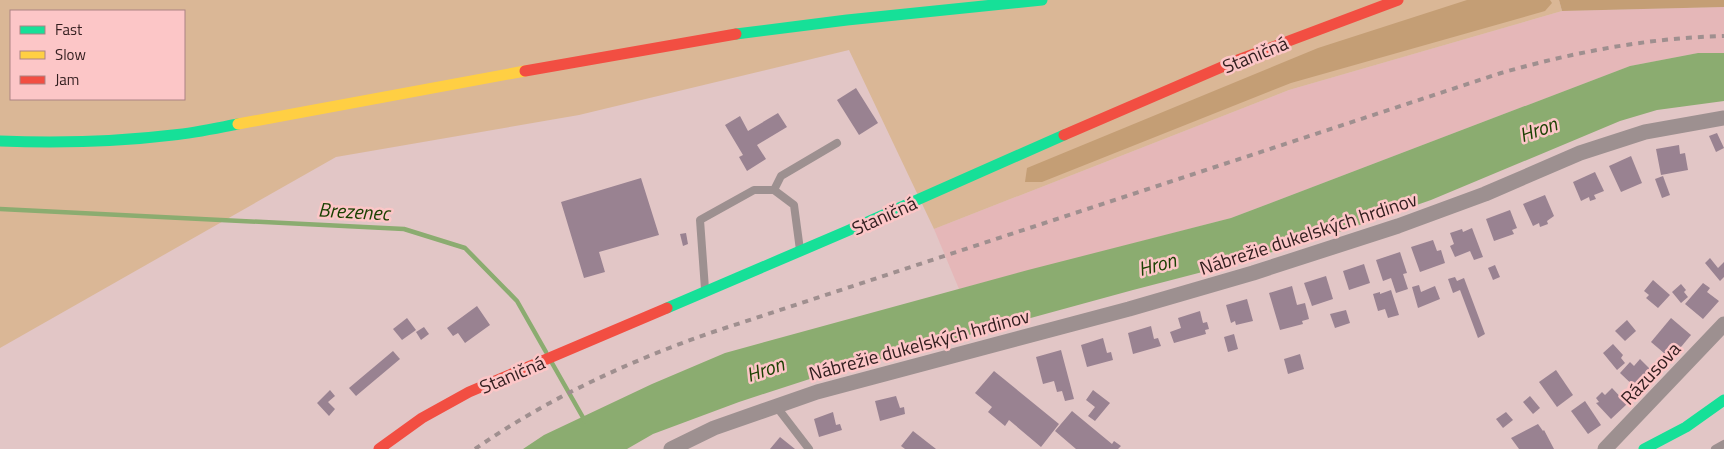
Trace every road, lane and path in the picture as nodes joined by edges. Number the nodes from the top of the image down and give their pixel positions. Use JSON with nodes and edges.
{"nodes":[{"id":1,"x":1042,"y":0,"type":"edge"},
{"id":2,"x":1398,"y":0,"type":"edge"},
{"id":3,"x":1724,"y":118,"type":"edge"},
{"id":4,"x":0,"y":141,"type":"edge"},
{"id":5,"x":837,"y":143,"type":"dead end"},
{"id":6,"x":774,"y":190,"type":"junction"},
{"id":7,"x":800,"y":252,"type":"junction"},
{"id":8,"x":705,"y":292,"type":"junction"},
{"id":9,"x":1724,"y":324,"type":"edge"},
{"id":10,"x":1724,"y":400,"type":"edge"},
{"id":11,"x":776,"y":406,"type":"junction"},
{"id":12,"x":1724,"y":444,"type":"edge"},
{"id":13,"x":379,"y":449,"type":"edge"},
{"id":14,"x":671,"y":449,"type":"edge"},
{"id":15,"x":809,"y":449,"type":"edge"},
{"id":16,"x":1605,"y":449,"type":"edge"},
{"id":17,"x":1644,"y":449,"type":"edge"},
{"id":18,"x":1715,"y":449,"type":"edge"}],
"edges":[{"from":1,"to":4,"type":"main road"},
{"from":2,"to":7,"type":"main road","name":"Staničná"},
{"from":3,"to":11,"type":"street","name":"Nábrežie dukelských hrdinov"},
{"from":5,"to":6,"type":"lane"},
{"from":6,"to":7,"type":"lane"},
{"from":6,"to":8,"type":"lane"},
{"from":7,"to":8,"type":"main road","name":"Staničná"},
{"from":8,"to":13,"type":"main road","name":"Staničná"},
{"from":9,"to":16,"type":"street","name":"Rázusova"},
{"from":10,"to":17,"type":"main road"},
{"from":11,"to":14,"type":"street","name":"Nábrežie dukelských hrdinov"},
{"from":11,"to":15,"type":"lane"},
{"from":12,"to":18,"type":"lane"}]}
